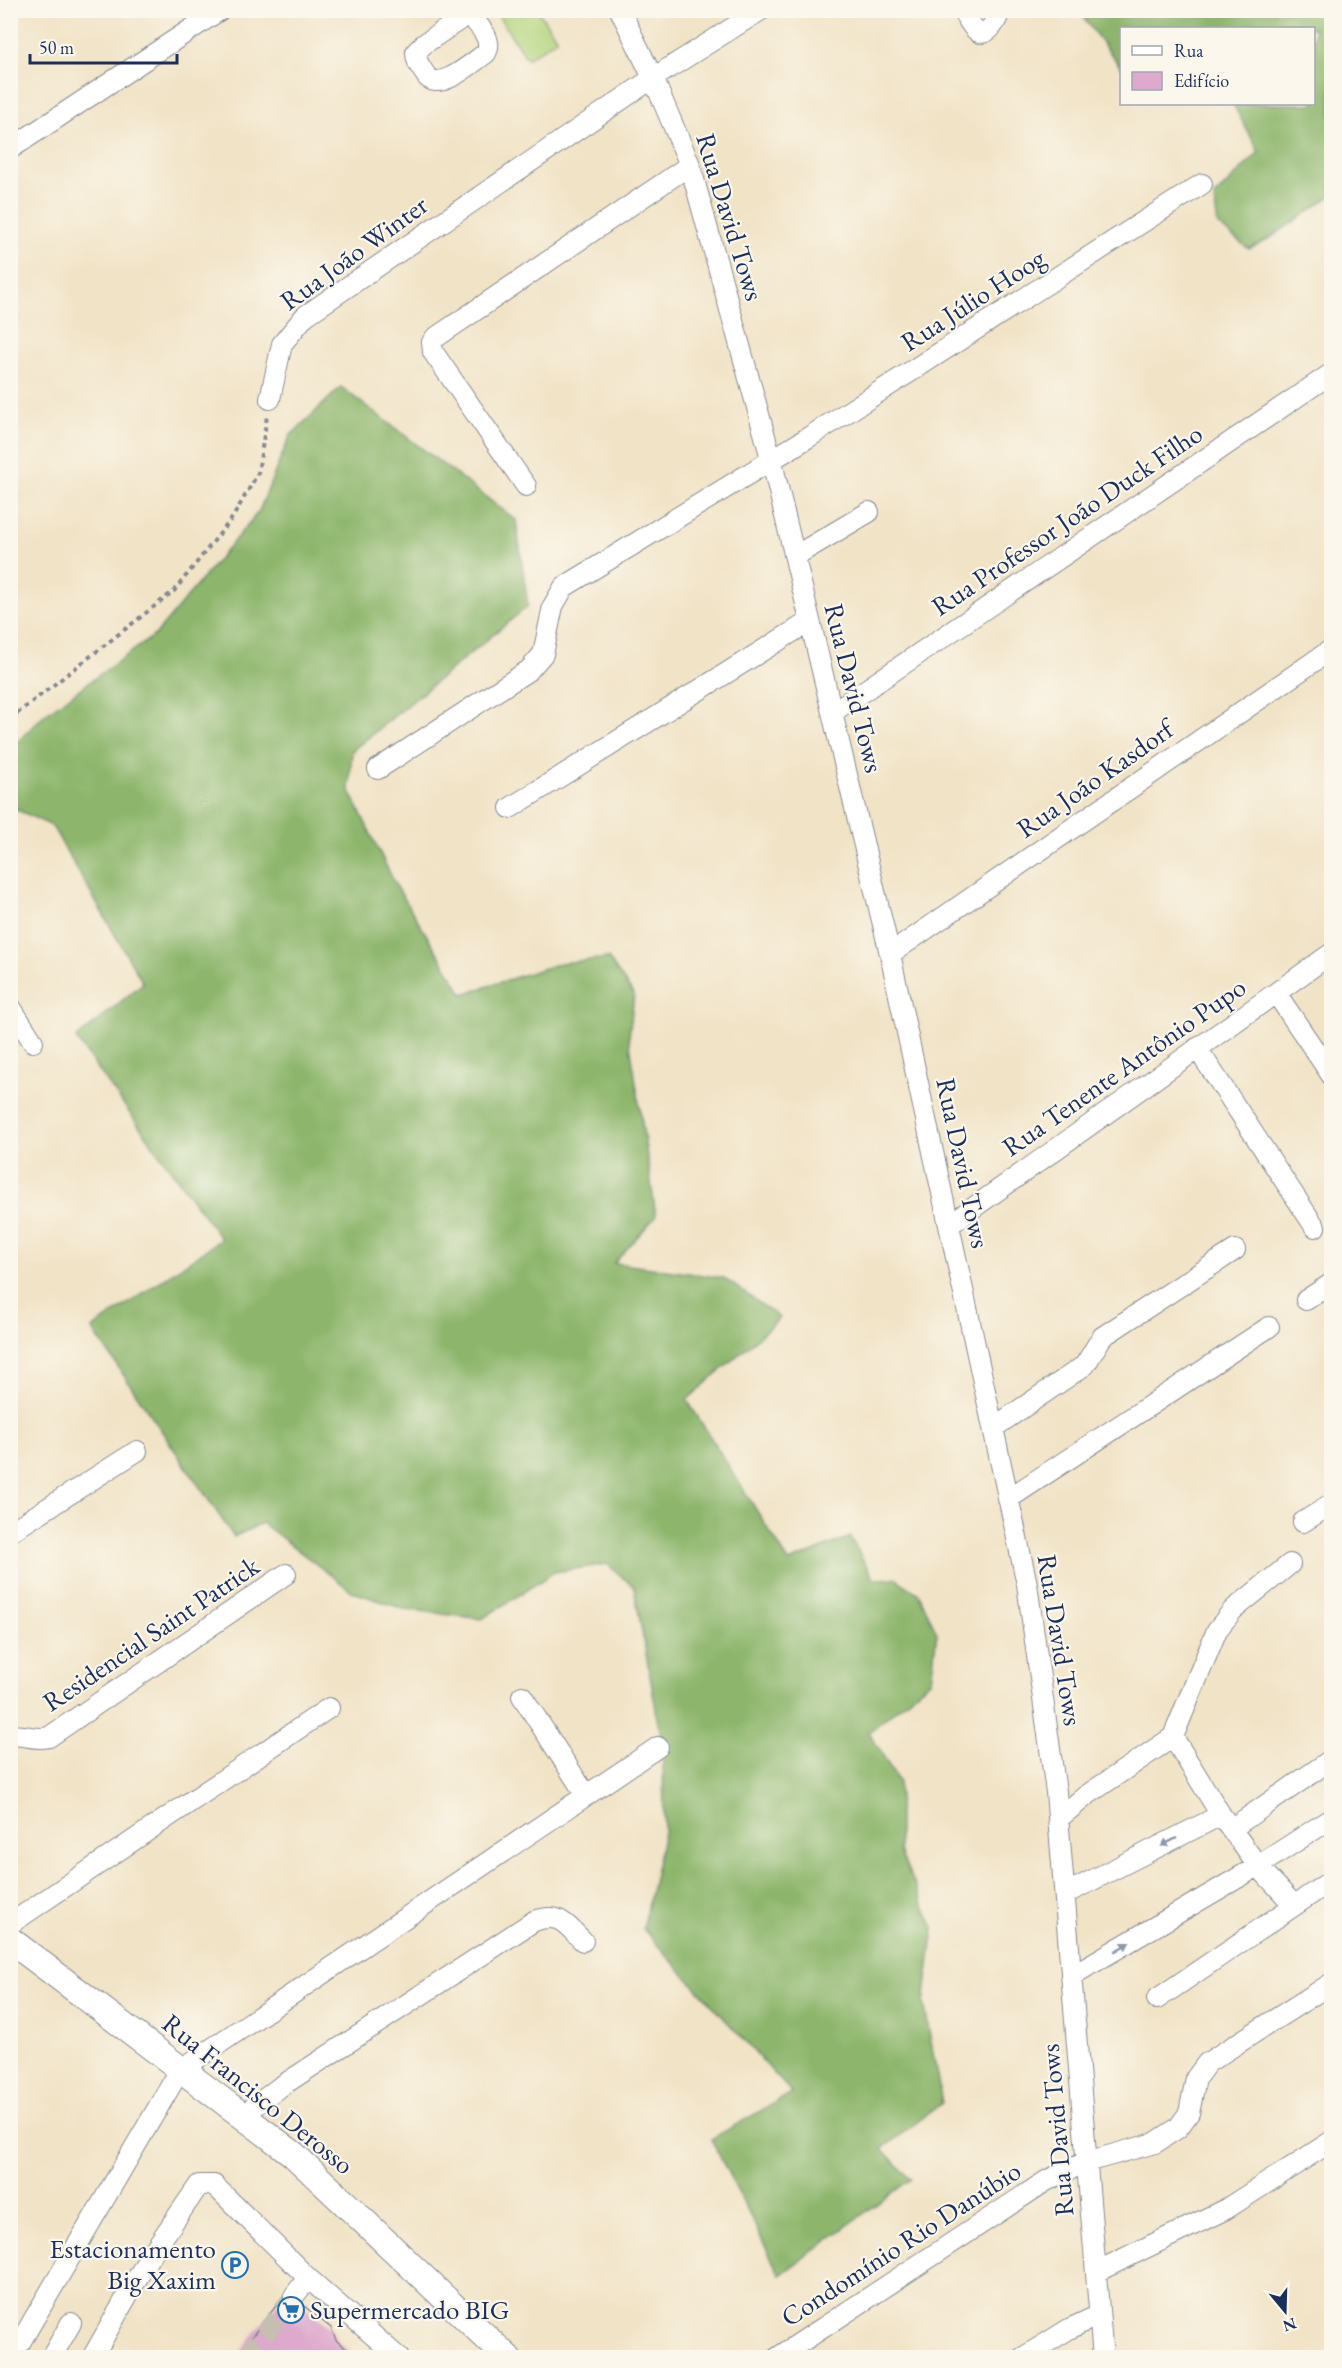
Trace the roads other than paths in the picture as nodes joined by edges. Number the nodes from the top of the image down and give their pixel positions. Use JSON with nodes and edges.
{"nodes":[{"id":1,"x":220,"y":10,"type":"edge"},
{"id":2,"x":620,"y":10,"type":"edge"},
{"id":3,"x":761,"y":10,"type":"edge"},
{"id":4,"x":1000,"y":10,"type":"edge"},
{"id":5,"x":965,"y":11,"type":"edge"},
{"id":6,"x":653,"y":78,"type":"junction"},
{"id":7,"x":12,"y":147,"type":"edge"},
{"id":8,"x":690,"y":165,"type":"junction"},
{"id":9,"x":1202,"y":184,"type":"dead end"},
{"id":10,"x":1332,"y":373,"type":"edge"},
{"id":11,"x":270,"y":399,"type":"road end"},
{"id":12,"x":771,"y":458,"type":"junction"},
{"id":13,"x":526,"y":486,"type":"dead end"},
{"id":14,"x":869,"y":512,"type":"dead end"},
{"id":15,"x":795,"y":556,"type":"junction"},
{"id":16,"x":810,"y":621,"type":"junction"},
{"id":17,"x":1332,"y":648,"type":"edge"},
{"id":18,"x":832,"y":712,"type":"junction"},
{"id":19,"x":378,"y":769,"type":"dead end"},
{"id":20,"x":510,"y":808,"type":"dead end"},
{"id":21,"x":1332,"y":953,"type":"edge"},
{"id":22,"x":890,"y":954,"type":"junction"},
{"id":23,"x":1276,"y":993,"type":"junction"},
{"id":24,"x":10,"y":1006,"type":"edge"},
{"id":25,"x":33,"y":1042,"type":"dead end"},
{"id":26,"x":1197,"y":1048,"type":"junction"},
{"id":27,"x":1332,"y":1076,"type":"edge"},
{"id":28,"x":949,"y":1225,"type":"junction"},
{"id":29,"x":1315,"y":1227,"type":"dead end"},
{"id":30,"x":1235,"y":1250,"type":"dead end"},
{"id":31,"x":1332,"y":1283,"type":"edge"},
{"id":32,"x":1306,"y":1300,"type":"dead end"},
{"id":33,"x":1269,"y":1327,"type":"dead end"},
{"id":34,"x":993,"y":1428,"type":"junction"},
{"id":35,"x":137,"y":1451,"type":"dead end"},
{"id":36,"x":1008,"y":1499,"type":"junction"},
{"id":37,"x":1332,"y":1504,"type":"edge"},
{"id":38,"x":1304,"y":1522,"type":"dead end"},
{"id":39,"x":10,"y":1532,"type":"edge"},
{"id":40,"x":1290,"y":1564,"type":"dead end"},
{"id":41,"x":286,"y":1574,"type":"dead end"},
{"id":42,"x":522,"y":1696,"type":"dead end"},
{"id":43,"x":329,"y":1708,"type":"dead end"},
{"id":44,"x":10,"y":1736,"type":"edge"},
{"id":45,"x":1173,"y":1737,"type":"junction"},
{"id":46,"x":658,"y":1747,"type":"dead end"},
{"id":47,"x":1332,"y":1759,"type":"edge"},
{"id":48,"x":586,"y":1795,"type":"junction"},
{"id":49,"x":1059,"y":1818,"type":"junction"},
{"id":50,"x":1332,"y":1818,"type":"edge"},
{"id":51,"x":1226,"y":1822,"type":"junction"},
{"id":52,"x":1258,"y":1866,"type":"junction"},
{"id":53,"x":1332,"y":1880,"type":"edge"},
{"id":54,"x":1065,"y":1894,"type":"junction"},
{"id":55,"x":1293,"y":1904,"type":"junction"},
{"id":56,"x":10,"y":1924,"type":"edge"},
{"id":57,"x":10,"y":1940,"type":"edge"},
{"id":58,"x":583,"y":1941,"type":"dead end"},
{"id":59,"x":1071,"y":1976,"type":"junction"},
{"id":60,"x":1332,"y":1983,"type":"edge"},
{"id":61,"x":1156,"y":1999,"type":"dead end"},
{"id":62,"x":180,"y":2070,"type":"junction"},
{"id":63,"x":242,"y":2116,"type":"junction"},
{"id":64,"x":1332,"y":2141,"type":"edge"},
{"id":65,"x":1086,"y":2162,"type":"junction"},
{"id":66,"x":1096,"y":2272,"type":"junction"},
{"id":67,"x":308,"y":2278,"type":"junction"},
{"id":68,"x":294,"y":2296,"type":"tunnel mouth"},
{"id":69,"x":1099,"y":2314,"type":"junction"},
{"id":70,"x":71,"y":2322,"type":"dead end"},
{"id":71,"x":11,"y":2358,"type":"edge"},
{"id":72,"x":51,"y":2358,"type":"edge"},
{"id":73,"x":92,"y":2358,"type":"edge"},
{"id":74,"x":399,"y":2358,"type":"edge"},
{"id":75,"x":508,"y":2358,"type":"edge"},
{"id":76,"x":777,"y":2358,"type":"edge"},
{"id":77,"x":1022,"y":2358,"type":"edge"},
{"id":78,"x":1103,"y":2358,"type":"edge"}],
"edges":[{"from":1,"to":7,"type":"street"},
{"from":2,"to":6,"type":"street","name":"Rua David Tows"},
{"from":3,"to":6,"type":"street","name":"Rua João Winter"},
{"from":4,"to":5,"type":"street"},
{"from":6,"to":8,"type":"street","name":"Rua David Tows"},
{"from":6,"to":11,"type":"street","name":"Rua João Winter"},
{"from":8,"to":12,"type":"street","name":"Rua David Tows"},
{"from":8,"to":13,"type":"street"},
{"from":9,"to":12,"type":"street","name":"Rua Júlio Hoog"},
{"from":10,"to":18,"type":"street","name":"Rua Professor João Duck Filho"},
{"from":12,"to":15,"type":"street","name":"Rua David Tows"},
{"from":12,"to":19,"type":"street","name":"Rua Júlio Hoog"},
{"from":14,"to":15,"type":"street"},
{"from":15,"to":16,"type":"street","name":"Rua David Tows"},
{"from":16,"to":18,"type":"street","name":"Rua David Tows"},
{"from":16,"to":20,"type":"street"},
{"from":17,"to":22,"type":"street","name":"Rua João Kasdorf"},
{"from":18,"to":22,"type":"street","name":"Rua David Tows"},
{"from":21,"to":23,"type":"street","name":"Rua Tenente Antônio Pupo"},
{"from":22,"to":28,"type":"street","name":"Rua David Tows"},
{"from":23,"to":26,"type":"street","name":"Rua Tenente Antônio Pupo"},
{"from":23,"to":27,"type":"street"},
{"from":24,"to":25,"type":"street"},
{"from":26,"to":28,"type":"street","name":"Rua Tenente Antônio Pupo"},
{"from":26,"to":29,"type":"street"},
{"from":28,"to":34,"type":"street","name":"Rua David Tows"},
{"from":30,"to":34,"type":"street"},
{"from":31,"to":32,"type":"street"},
{"from":33,"to":36,"type":"street"},
{"from":34,"to":36,"type":"street","name":"Rua David Tows"},
{"from":35,"to":39,"type":"street"},
{"from":36,"to":49,"type":"street","name":"Rua David Tows"},
{"from":37,"to":38,"type":"street"},
{"from":40,"to":45,"type":"street"},
{"from":41,"to":44,"type":"street","name":"Residencial Saint Patrick"},
{"from":42,"to":48,"type":"street"},
{"from":43,"to":56,"type":"street"},
{"from":45,"to":49,"type":"street"},
{"from":45,"to":51,"type":"street"},
{"from":46,"to":48,"type":"street"},
{"from":47,"to":51,"type":"street"},
{"from":48,"to":62,"type":"street"},
{"from":49,"to":54,"type":"street","name":"Rua David Tows"},
{"from":50,"to":52,"type":"street"},
{"from":51,"to":52,"type":"street"},
{"from":51,"to":54,"type":"street","one_way":true},
{"from":52,"to":55,"type":"street"},
{"from":59,"to":52,"type":"street","one_way":true},
{"from":53,"to":55,"type":"street"},
{"from":54,"to":59,"type":"street","name":"Rua David Tows"},
{"from":55,"to":61,"type":"street"},
{"from":57,"to":62,"type":"main road","name":"Rua Francisco Derosso"},
{"from":58,"to":63,"type":"street"},
{"from":59,"to":65,"type":"street","name":"Rua David Tows"},
{"from":60,"to":65,"type":"street","name":"Condomínio Rio Danúbio"},
{"from":62,"to":63,"type":"main road","name":"Rua Francisco Derosso"},
{"from":62,"to":71,"type":"street"},
{"from":63,"to":75,"type":"main road","name":"Rua Francisco Derosso"},
{"from":64,"to":66,"type":"street"},
{"from":65,"to":66,"type":"street","name":"Rua David Tows"},
{"from":65,"to":76,"type":"street","name":"Condomínio Rio Danúbio"},
{"from":66,"to":69,"type":"street","name":"Rua David Tows"},
{"from":67,"to":68,"type":"street"},
{"from":67,"to":73,"type":"street"},
{"from":67,"to":74,"type":"street"},
{"from":69,"to":77,"type":"street"},
{"from":69,"to":78,"type":"street","name":"Rua David Tows"},
{"from":70,"to":72,"type":"street"}]}
